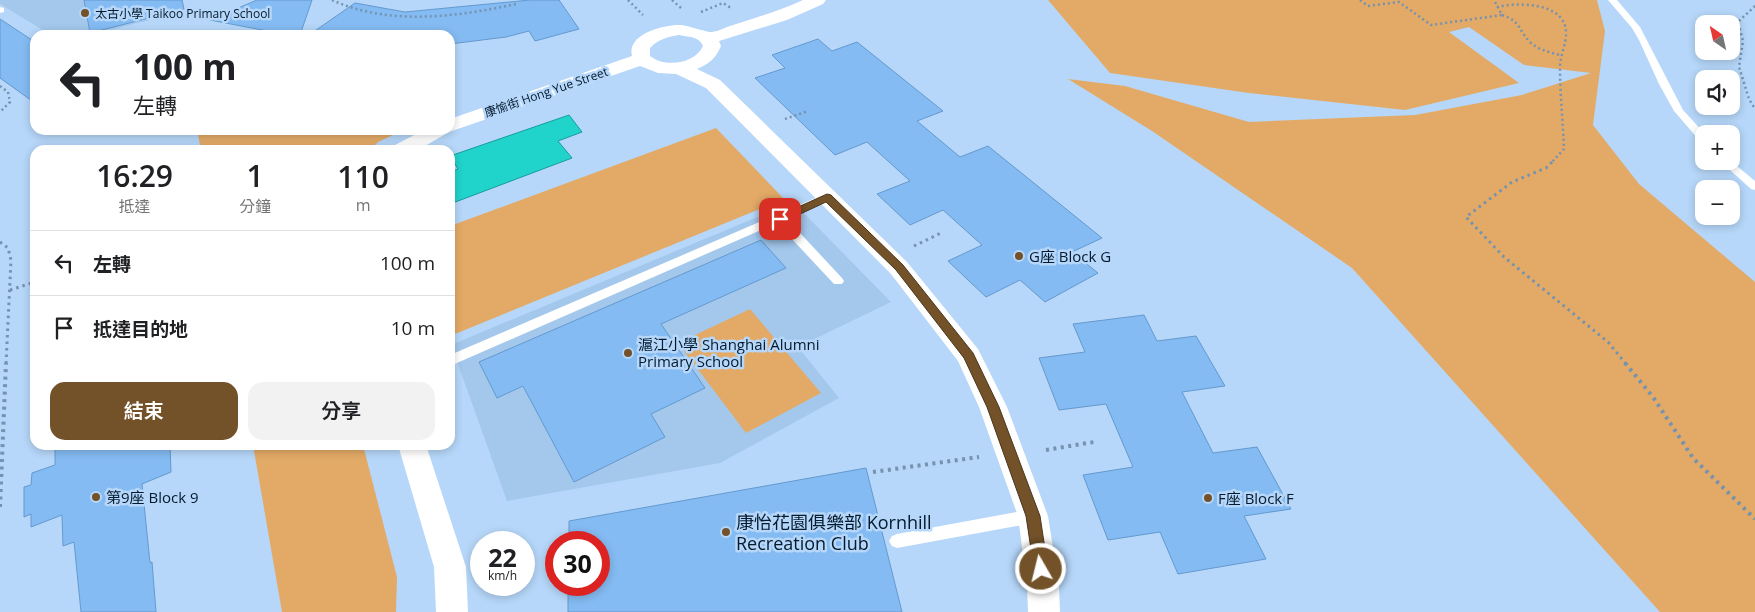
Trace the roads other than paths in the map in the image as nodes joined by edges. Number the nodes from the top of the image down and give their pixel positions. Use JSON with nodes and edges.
{"nodes":[{"id":1,"x":817,"y":0,"type":"edge"},
{"id":2,"x":1612,"y":0,"type":"edge"},
{"id":3,"x":708,"y":47,"type":"junction"},
{"id":4,"x":642,"y":59,"type":"junction"},
{"id":5,"x":679,"y":68,"type":"junction"},
{"id":6,"x":713,"y":84,"type":"junction"},
{"id":7,"x":455,"y":124,"type":"edge"},
{"id":8,"x":1695,"y":129,"type":"edge"},
{"id":9,"x":430,"y":135,"type":"edge"},
{"id":10,"x":412,"y":145,"type":"edge"},
{"id":11,"x":1735,"y":170,"type":"edge"},
{"id":12,"x":1755,"y":187,"type":"edge"},
{"id":13,"x":827,"y":197,"type":"junction"},
{"id":14,"x":780,"y":219,"type":"junction"},
{"id":15,"x":838,"y":281,"type":"dead end"},
{"id":16,"x":455,"y":359,"type":"edge"},
{"id":17,"x":414,"y":450,"type":"edge"},
{"id":18,"x":1033,"y":516,"type":"junction"},
{"id":19,"x":897,"y":541,"type":"dead end"},
{"id":20,"x":452,"y":612,"type":"edge"},
{"id":21,"x":1044,"y":612,"type":"edge"}],
"edges":[{"from":1,"to":3,"type":"street"},
{"from":2,"to":8,"type":"lane"},
{"from":3,"to":4,"type":"street"},
{"from":3,"to":5,"type":"street"},
{"from":3,"to":6,"type":"street"},
{"from":4,"to":5,"type":"street"},
{"from":4,"to":7,"type":"street","name":"康愉街 Hong Yue Street"},
{"from":5,"to":6,"type":"street"},
{"from":6,"to":13,"type":"street"},
{"from":9,"to":10,"type":"street"},
{"from":11,"to":12,"type":"lane"},
{"from":13,"to":14,"type":"lane"},
{"from":13,"to":18,"type":"street"},
{"from":14,"to":15,"type":"lane"},
{"from":14,"to":16,"type":"lane"},
{"from":17,"to":20,"type":"street"},
{"from":18,"to":19,"type":"lane"},
{"from":18,"to":21,"type":"street"}]}
